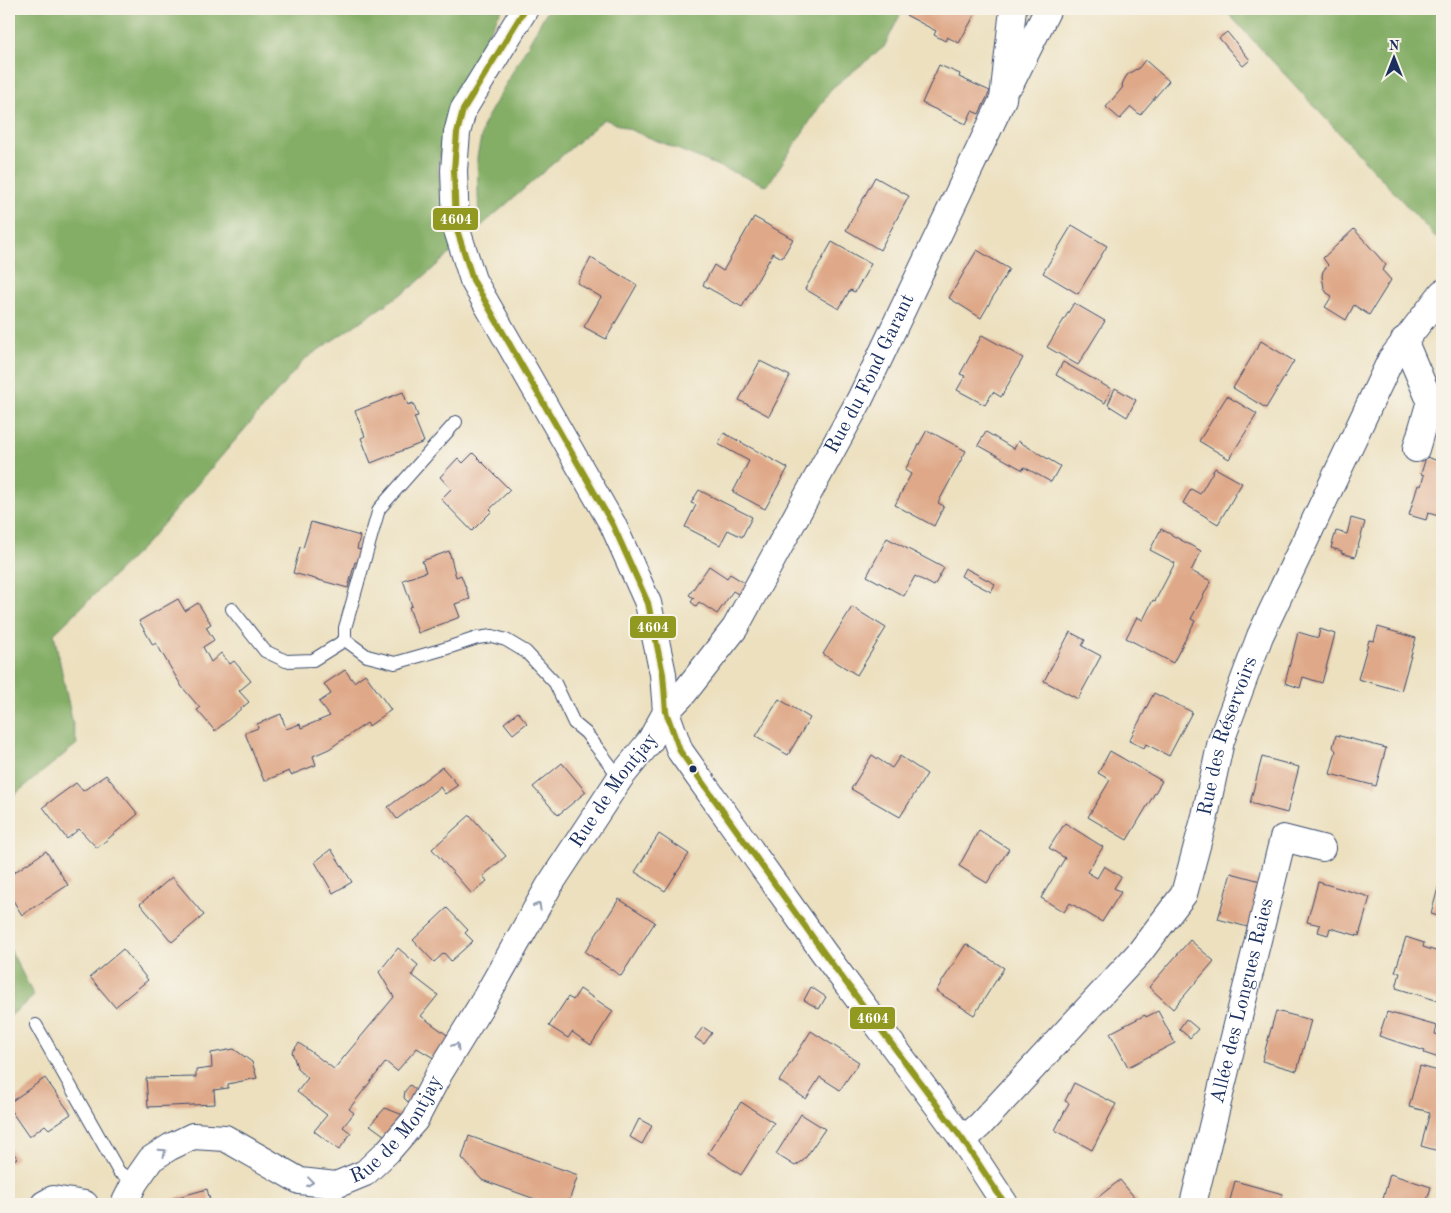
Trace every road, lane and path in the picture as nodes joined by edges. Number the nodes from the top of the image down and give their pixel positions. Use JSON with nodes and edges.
{"nodes":[{"id":1,"x":525,"y":9,"type":"edge"},
{"id":2,"x":1013,"y":9,"type":"edge"},
{"id":3,"x":1048,"y":9,"type":"edge"},
{"id":4,"x":1003,"y":99,"type":"junction"},
{"id":5,"x":1442,"y":293,"type":"edge"},
{"id":6,"x":1404,"y":340,"type":"junction"},
{"id":7,"x":456,"y":422,"type":"dead end"},
{"id":8,"x":1416,"y":449,"type":"dead end"},
{"id":9,"x":232,"y":609,"type":"dead end"},
{"id":10,"x":346,"y":640,"type":"junction"},
{"id":11,"x":666,"y":712,"type":"junction"},
{"id":12,"x":620,"y":778,"type":"junction"},
{"id":13,"x":1322,"y":848,"type":"dead end"},
{"id":14,"x":36,"y":1025,"type":"dead end"},
{"id":15,"x":963,"y":1140,"type":"junction"},
{"id":16,"x":130,"y":1193,"type":"edge"},
{"id":17,"x":44,"y":1204,"type":"edge"},
{"id":18,"x":85,"y":1204,"type":"edge"},
{"id":19,"x":1004,"y":1204,"type":"edge"},
{"id":20,"x":1193,"y":1204,"type":"edge"}],
"edges":[{"from":1,"to":11,"type":"street","name":"Rue de Montjay"},
{"from":2,"to":4,"type":"street","name":"Rue du Fond Garant"},
{"from":3,"to":4,"type":"street"},
{"from":4,"to":11,"type":"street","name":"Rue du Fond Garant"},
{"from":5,"to":6,"type":"street","name":"Rue des Réservoirs"},
{"from":6,"to":8,"type":"street"},
{"from":6,"to":15,"type":"street","name":"Rue des Réservoirs"},
{"from":7,"to":10,"type":"lane"},
{"from":9,"to":10,"type":"lane"},
{"from":10,"to":12,"type":"lane"},
{"from":11,"to":12,"type":"street","name":"Rue de Montjay"},
{"from":11,"to":15,"type":"street"},
{"from":16,"to":12,"type":"street","name":"Rue de Montjay","one_way":true},
{"from":13,"to":20,"type":"street","name":"Allée des Longues Raies"},
{"from":14,"to":16,"type":"lane"},
{"from":15,"to":19,"type":"street"},
{"from":17,"to":18,"type":"street"}]}
